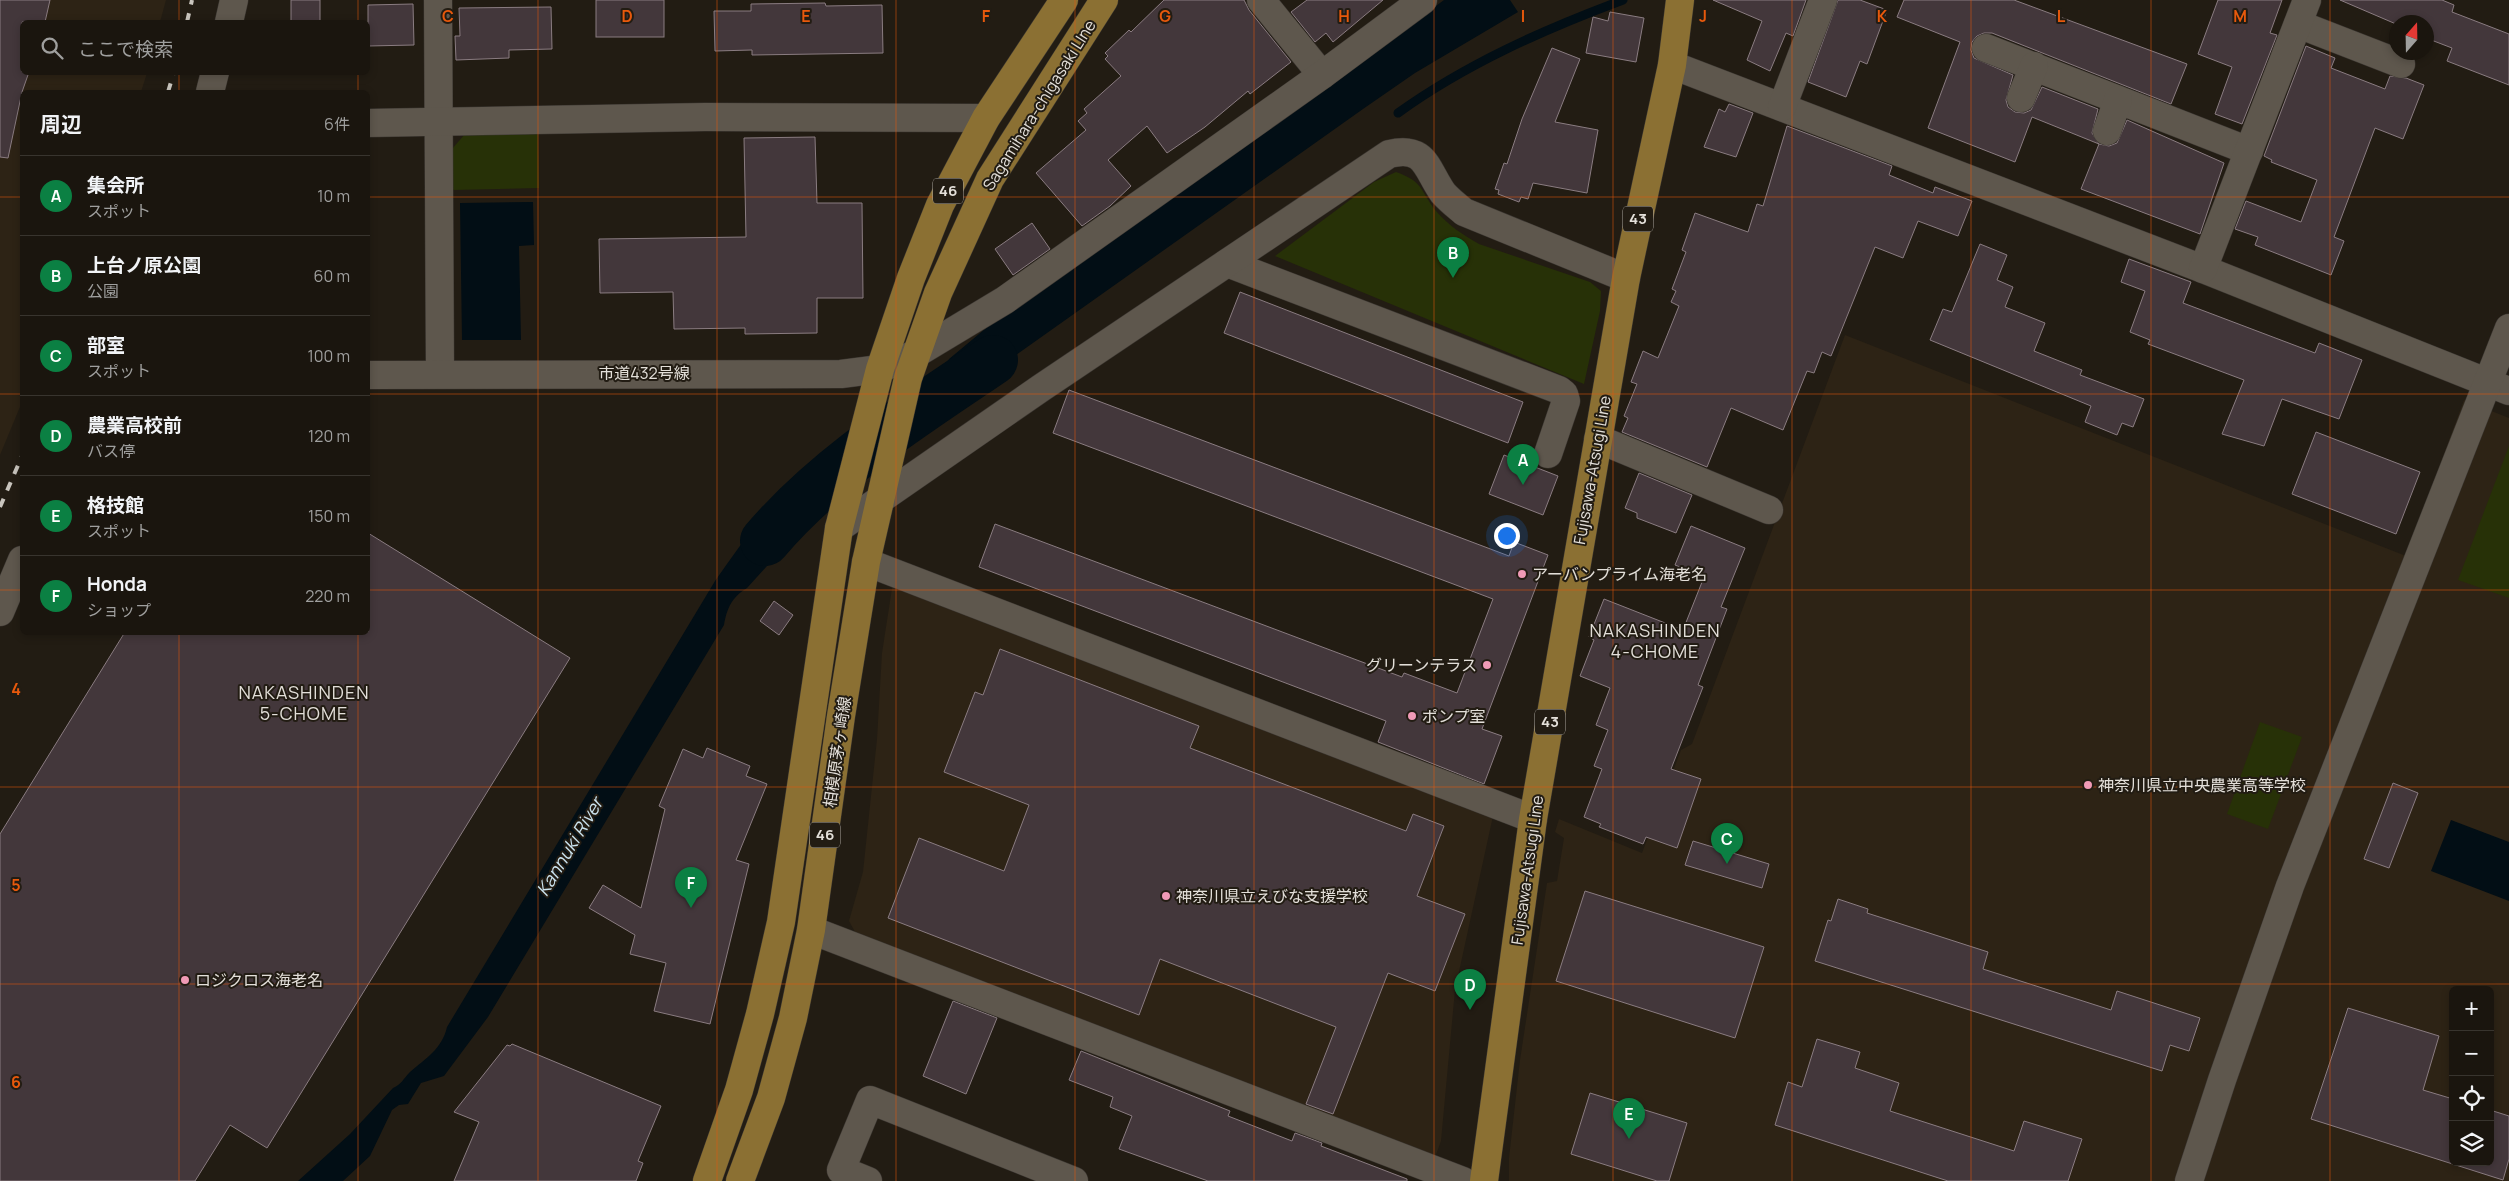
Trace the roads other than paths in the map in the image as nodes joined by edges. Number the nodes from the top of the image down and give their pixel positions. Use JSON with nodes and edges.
{"nodes":[{"id":1,"x":234,"y":0,"type":"edge"},
{"id":2,"x":438,"y":0,"type":"edge"},
{"id":3,"x":1064,"y":0,"type":"edge"},
{"id":4,"x":1104,"y":0,"type":"edge"},
{"id":5,"x":1261,"y":0,"type":"edge"},
{"id":6,"x":1423,"y":0,"type":"edge"},
{"id":7,"x":1680,"y":0,"type":"edge"},
{"id":8,"x":1823,"y":0,"type":"edge"},
{"id":9,"x":2302,"y":12,"type":"edge"},
{"id":10,"x":229,"y":20,"type":"edge"},
{"id":11,"x":1986,"y":48,"type":"dead end"},
{"id":12,"x":2401,"y":64,"type":"dead end"},
{"id":13,"x":1672,"y":65,"type":"junction"},
{"id":14,"x":2034,"y":66,"type":"junction"},
{"id":15,"x":214,"y":75,"type":"edge"},
{"id":16,"x":1322,"y":75,"type":"junction"},
{"id":17,"x":210,"y":90,"type":"edge"},
{"id":18,"x":2021,"y":98,"type":"dead end"},
{"id":19,"x":2118,"y":100,"type":"junction"},
{"id":20,"x":1782,"y":107,"type":"junction"},
{"id":21,"x":986,"y":118,"type":"junction"},
{"id":22,"x":370,"y":124,"type":"edge"},
{"id":23,"x":439,"y":124,"type":"junction"},
{"id":24,"x":2107,"y":131,"type":"dead end"},
{"id":25,"x":2248,"y":151,"type":"junction"},
{"id":26,"x":1227,"y":263,"type":"junction"},
{"id":27,"x":2203,"y":269,"type":"junction"},
{"id":28,"x":1626,"y":278,"type":"junction"},
{"id":29,"x":2509,"y":328,"type":"edge"},
{"id":30,"x":913,"y":366,"type":"junction"},
{"id":31,"x":880,"y":369,"type":"junction"},
{"id":32,"x":440,"y":374,"type":"junction"},
{"id":33,"x":370,"y":375,"type":"edge"},
{"id":34,"x":2499,"y":387,"type":"edge"},
{"id":35,"x":871,"y":401,"type":"joint"},
{"id":36,"x":1598,"y":439,"type":"junction"},
{"id":37,"x":1548,"y":454,"type":"dead end"},
{"id":38,"x":881,"y":490,"type":"junction"},
{"id":39,"x":1770,"y":510,"type":"dead end"},
{"id":40,"x":841,"y":519,"type":"junction"},
{"id":41,"x":866,"y":562,"type":"junction"},
{"id":42,"x":20,"y":565,"type":"edge"},
{"id":43,"x":0,"y":612,"type":"edge"},
{"id":44,"x":1533,"y":819,"type":"junction"},
{"id":45,"x":811,"y":930,"type":"junction"},
{"id":46,"x":839,"y":1176,"type":"edge"},
{"id":47,"x":708,"y":1181,"type":"edge"},
{"id":48,"x":740,"y":1181,"type":"edge"},
{"id":49,"x":868,"y":1181,"type":"edge"},
{"id":50,"x":1074,"y":1181,"type":"edge"},
{"id":51,"x":1462,"y":1181,"type":"edge"},
{"id":52,"x":1484,"y":1181,"type":"edge"},
{"id":53,"x":2189,"y":1181,"type":"edge"}],
"edges":[{"from":1,"to":10,"type":"street"},
{"from":2,"to":23,"type":"street"},
{"from":3,"to":21,"type":"main road","name":"Sagamihara-chigasaki LIne","number":"46"},
{"from":4,"to":30,"type":"main road","name":"Sagamihara-chigasaki LIne","number":"46"},
{"from":5,"to":16,"type":"street"},
{"from":6,"to":16,"type":"street","name":"市道432号線"},
{"from":7,"to":13,"type":"main road","name":"Fujisawa-Atsugi Line","number":"43"},
{"from":8,"to":20,"type":"street"},
{"from":9,"to":12,"type":"street"},
{"from":9,"to":25,"type":"street"},
{"from":11,"to":14,"type":"street"},
{"from":13,"to":20,"type":"street"},
{"from":13,"to":28,"type":"main road","name":"Fujisawa-Atsugi Line","number":"43"},
{"from":14,"to":18,"type":"street"},
{"from":14,"to":19,"type":"street"},
{"from":15,"to":17,"type":"street"},
{"from":16,"to":30,"type":"street","name":"市道432号線"},
{"from":19,"to":24,"type":"street"},
{"from":19,"to":25,"type":"street"},
{"from":20,"to":27,"type":"street"},
{"from":21,"to":23,"type":"street"},
{"from":21,"to":31,"type":"main road","name":"Sagamihara-chigasaki LIne","number":"46"},
{"from":22,"to":23,"type":"street"},
{"from":23,"to":32,"type":"street"},
{"from":25,"to":27,"type":"street"},
{"from":26,"to":28,"type":"street"},
{"from":26,"to":37,"type":"street"},
{"from":26,"to":38,"type":"street"},
{"from":27,"to":34,"type":"street"},
{"from":28,"to":36,"type":"main road","name":"Fujisawa-Atsugi Line","number":"43"},
{"from":29,"to":34,"type":"street"},
{"from":30,"to":31,"type":"street","name":"市道432号線"},
{"from":30,"to":38,"type":"main road","name":"相模原茅ヶ崎線","number":"46"},
{"from":31,"to":32,"type":"street","name":"市道432号線"},
{"from":31,"to":35,"type":"main road","name":"Sagamihara-chigasaki LIne","number":"46"},
{"from":32,"to":33,"type":"street","name":"市道432号線"},
{"from":34,"to":53,"type":"street"},
{"from":35,"to":40,"type":"main road","name":"相模原茅ヶ崎線","number":"46"},
{"from":36,"to":39,"type":"street"},
{"from":36,"to":44,"type":"main road","name":"Fujisawa-Atsugi Line","number":"43"},
{"from":38,"to":40,"type":"street"},
{"from":38,"to":41,"type":"main road","name":"相模原茅ヶ崎線","number":"46"},
{"from":40,"to":47,"type":"main road","name":"相模原茅ヶ崎線","number":"46"},
{"from":41,"to":44,"type":"street"},
{"from":41,"to":45,"type":"main road","name":"相模原茅ヶ崎線","number":"46"},
{"from":42,"to":43,"type":"street"},
{"from":44,"to":52,"type":"main road","name":"Fujisawa-Atsugi Line","number":"43"},
{"from":45,"to":48,"type":"main road","name":"相模原茅ヶ崎線","number":"46"},
{"from":45,"to":51,"type":"street"},
{"from":46,"to":49,"type":"street"},
{"from":46,"to":50,"type":"street"}]}
